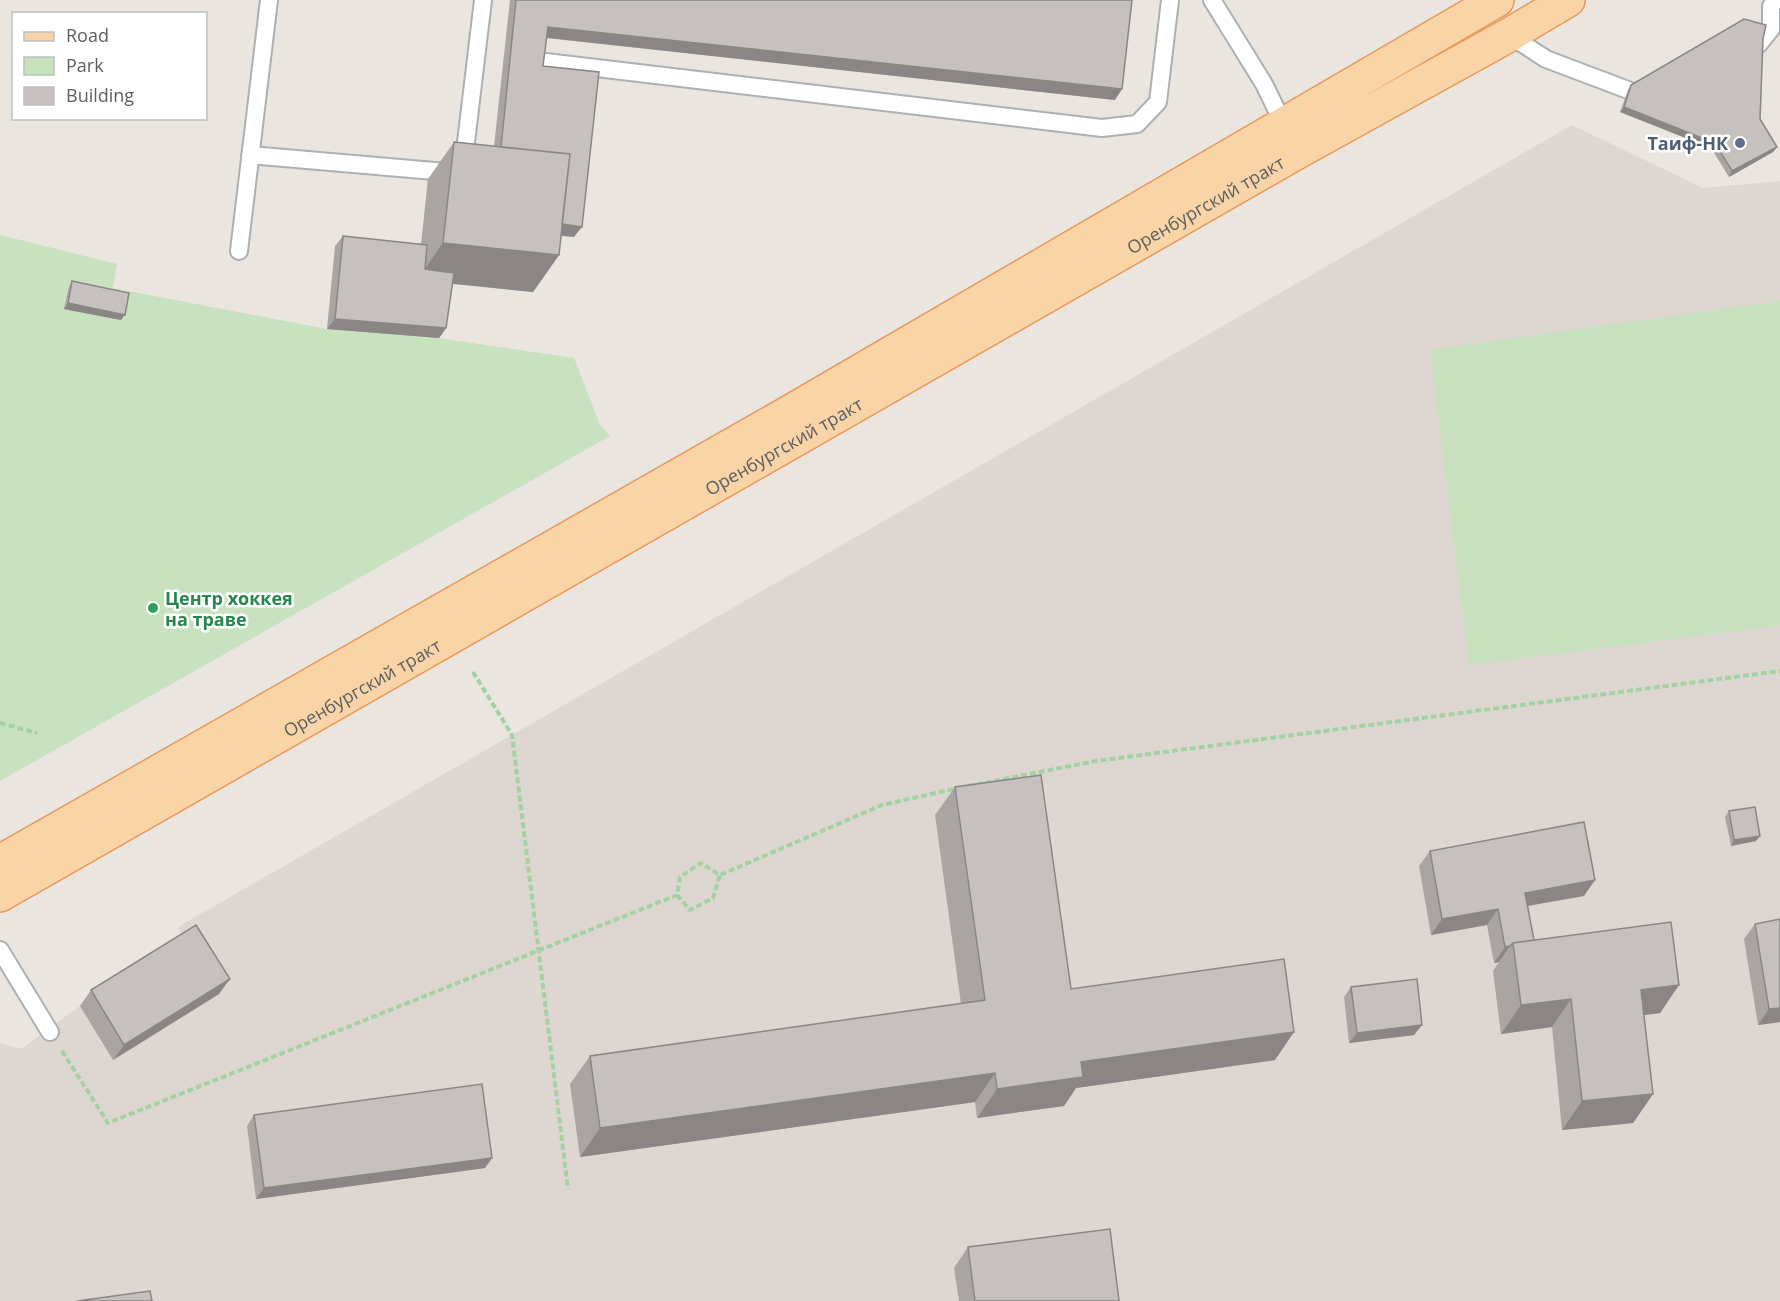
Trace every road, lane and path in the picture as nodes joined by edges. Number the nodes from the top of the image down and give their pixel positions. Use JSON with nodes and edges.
{"nodes":[{"id":1,"x":268,"y":0,"type":"edge"},
{"id":2,"x":483,"y":0,"type":"edge"},
{"id":3,"x":1170,"y":0,"type":"edge"},
{"id":4,"x":1212,"y":0,"type":"edge"},
{"id":5,"x":1497,"y":0,"type":"edge"},
{"id":6,"x":1568,"y":0,"type":"edge"},
{"id":7,"x":1776,"y":0,"type":"edge"},
{"id":8,"x":1509,"y":35,"type":"junction"},
{"id":9,"x":1759,"y":44,"type":"edge"},
{"id":10,"x":546,"y":62,"type":"edge"},
{"id":11,"x":1628,"y":90,"type":"edge"},
{"id":12,"x":1284,"y":125,"type":"junction"},
{"id":13,"x":250,"y":155,"type":"junction"},
{"id":14,"x":239,"y":251,"type":"dead end"},
{"id":15,"x":1780,"y":671,"type":"edge"},
{"id":16,"x":473,"y":672,"type":"dead end"},
{"id":17,"x":0,"y":723,"type":"edge"},
{"id":18,"x":38,"y":733,"type":"dead end"},
{"id":19,"x":0,"y":862,"type":"edge"},
{"id":20,"x":720,"y":875,"type":"junction"},
{"id":21,"x":0,"y":895,"type":"edge"},
{"id":22,"x":678,"y":895,"type":"junction"},
{"id":23,"x":0,"y":950,"type":"edge"},
{"id":24,"x":538,"y":950,"type":"junction"},
{"id":25,"x":50,"y":1032,"type":"joint"},
{"id":26,"x":568,"y":1189,"type":"dead end"}],
"edges":[{"from":1,"to":13,"type":"lane"},
{"from":2,"to":13,"type":"lane"},
{"from":3,"to":10,"type":"lane"},
{"from":4,"to":12,"type":"lane"},
{"from":5,"to":12,"type":"main road","name":"Оренбургский тракт"},
{"from":6,"to":8,"type":"main road","name":"Оренбургский тракт"},
{"from":7,"to":9,"type":"lane"},
{"from":8,"to":11,"type":"lane"},
{"from":8,"to":21,"type":"main road","name":"Оренбургский тракт"},
{"from":12,"to":19,"type":"main road","name":"Оренбургский тракт"},
{"from":13,"to":14,"type":"lane"},
{"from":15,"to":20,"type":"path"},
{"from":16,"to":24,"type":"path"},
{"from":17,"to":18,"type":"path"},
{"from":20,"to":22,"type":"path"},
{"from":20,"to":22,"type":"path"},
{"from":22,"to":24,"type":"path"},
{"from":23,"to":25,"type":"lane"},
{"from":24,"to":25,"type":"path"},
{"from":24,"to":26,"type":"path"}]}
